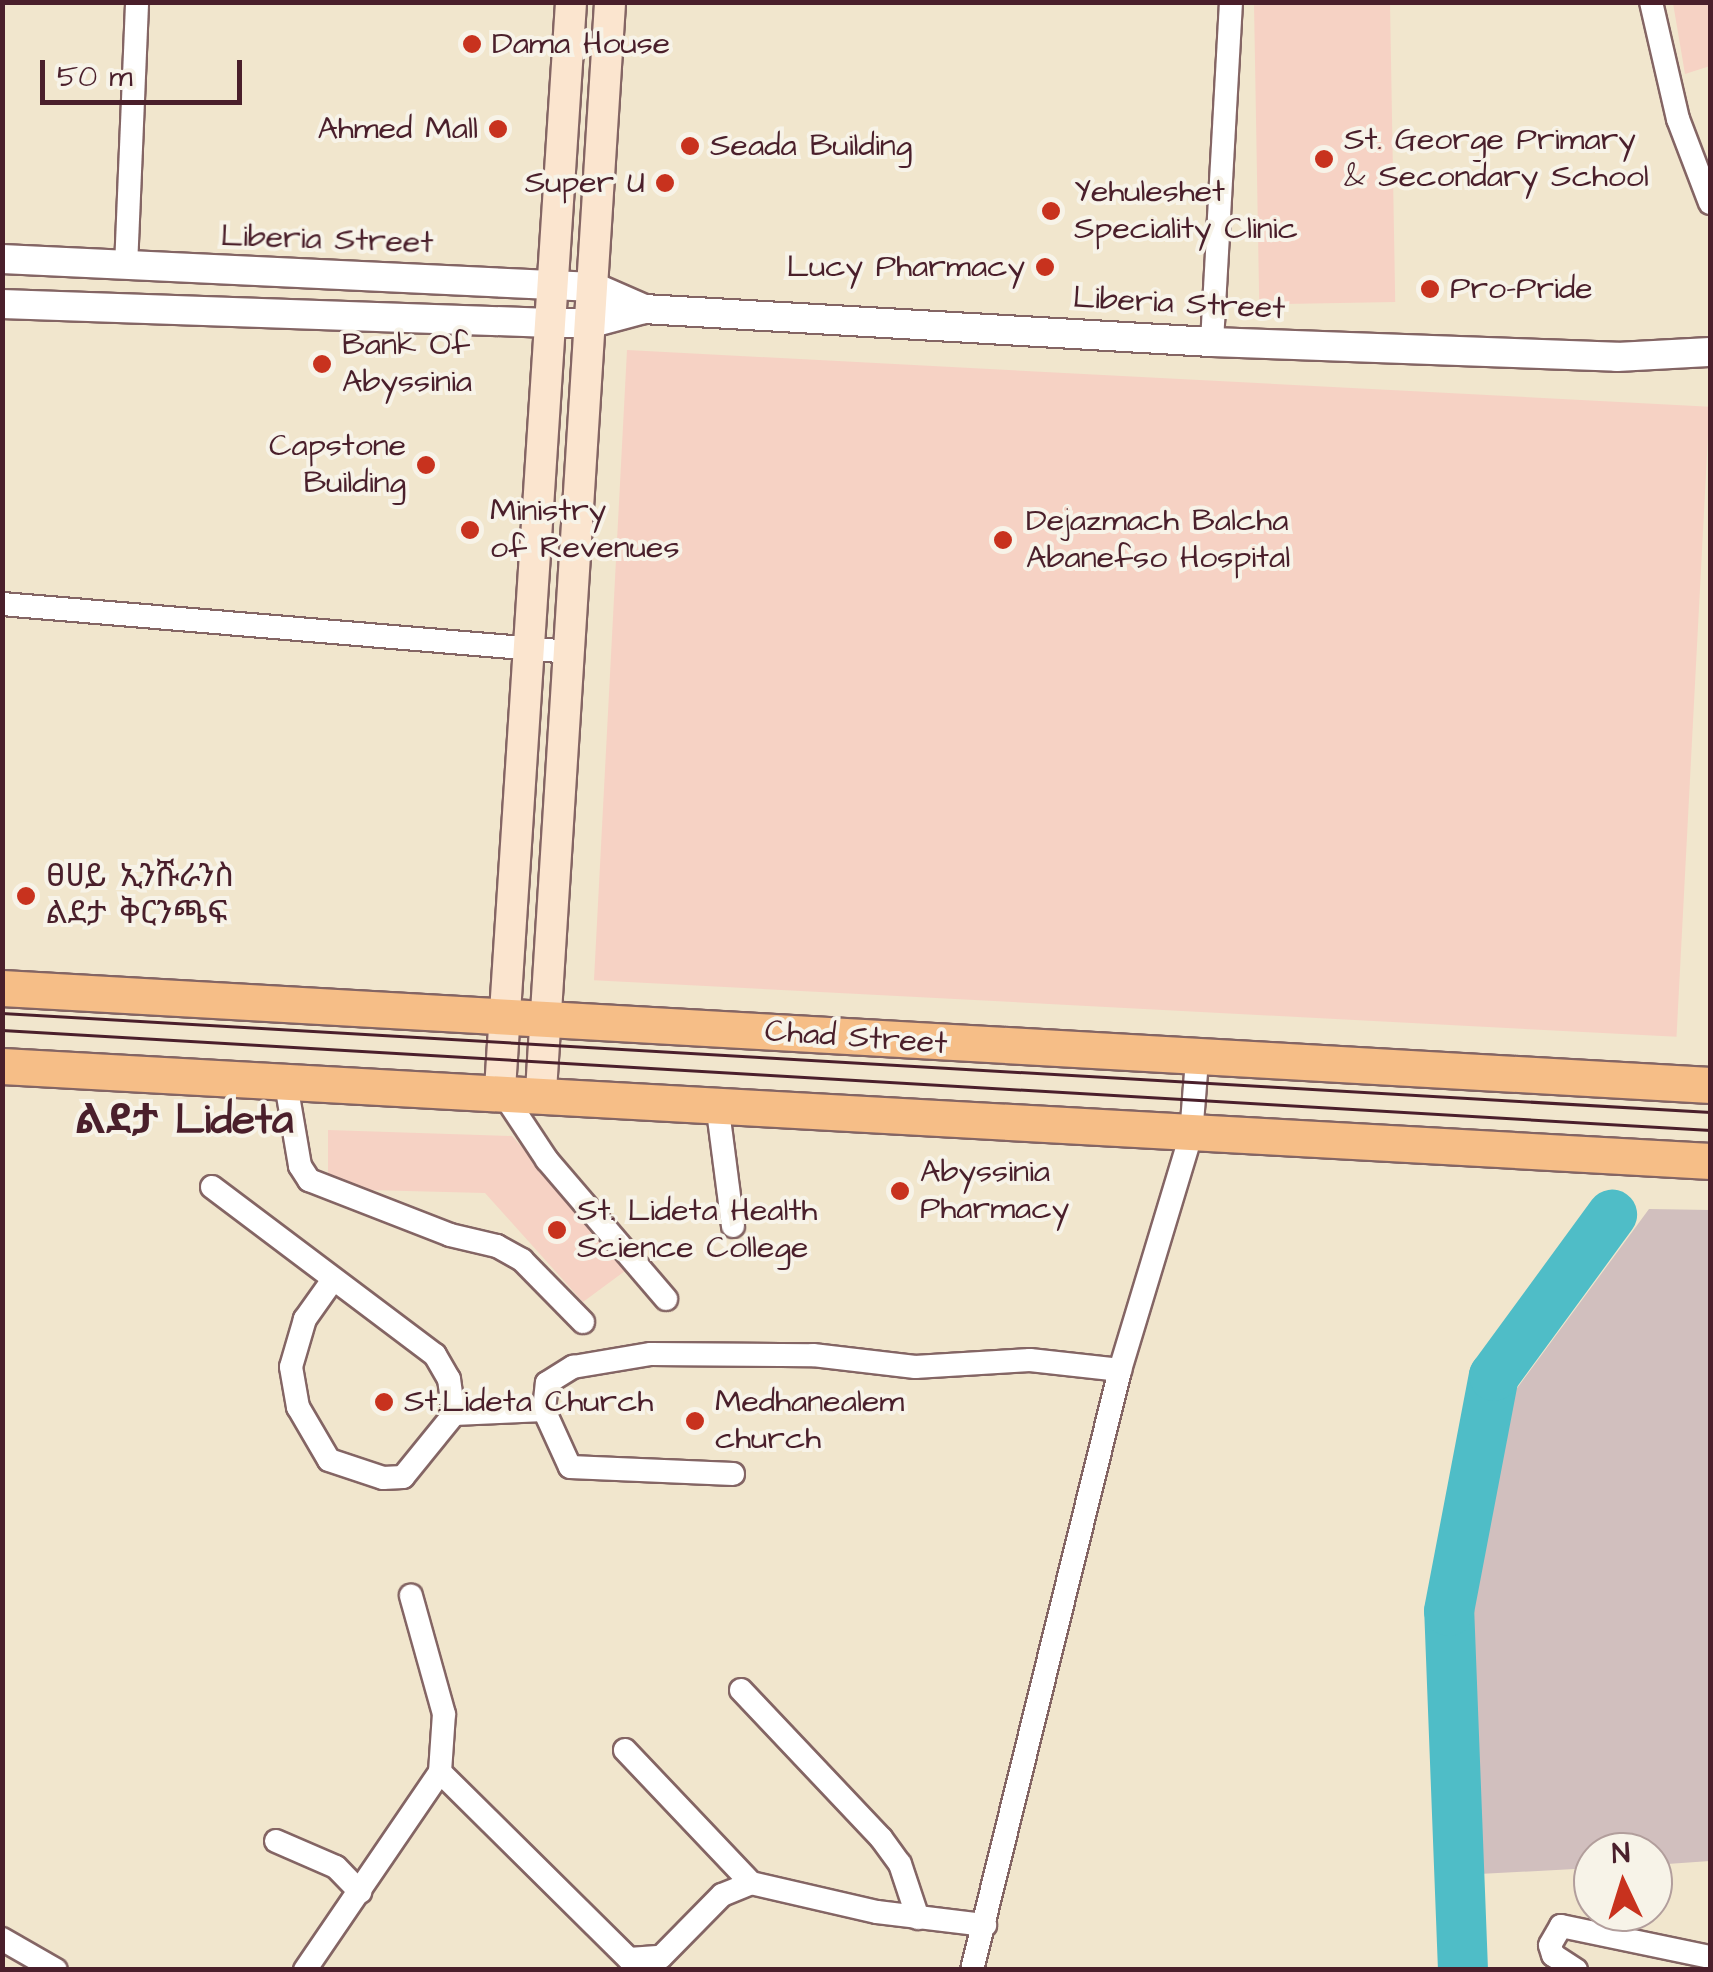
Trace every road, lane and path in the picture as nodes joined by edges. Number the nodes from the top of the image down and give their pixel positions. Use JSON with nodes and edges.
{"nodes":[{"id":1,"x":137,"y":2,"type":"edge"},
{"id":2,"x":571,"y":2,"type":"edge"},
{"id":3,"x":610,"y":2,"type":"edge"},
{"id":4,"x":1232,"y":2,"type":"edge"},
{"id":5,"x":1651,"y":2,"type":"edge"},
{"id":6,"x":1710,"y":203,"type":"edge"},
{"id":7,"x":2,"y":259,"type":"edge"},
{"id":8,"x":126,"y":267,"type":"junction"},
{"id":9,"x":554,"y":284,"type":"junction"},
{"id":10,"x":594,"y":287,"type":"junction"},
{"id":11,"x":2,"y":304,"type":"edge"},
{"id":12,"x":644,"y":309,"type":"junction"},
{"id":13,"x":551,"y":323,"type":"junction"},
{"id":14,"x":592,"y":323,"type":"junction"},
{"id":15,"x":1212,"y":342,"type":"junction"},
{"id":16,"x":1710,"y":352,"type":"edge"},
{"id":17,"x":2,"y":604,"type":"edge"},
{"id":18,"x":530,"y":647,"type":"junction"},
{"id":19,"x":570,"y":652,"type":"junction"},
{"id":20,"x":2,"y":988,"type":"edge"},
{"id":21,"x":505,"y":1014,"type":"junction"},
{"id":22,"x":546,"y":1017,"type":"junction"},
{"id":23,"x":1197,"y":1060,"type":"junction"},
{"id":24,"x":2,"y":1066,"type":"edge"},
{"id":25,"x":285,"y":1078,"type":"junction"},
{"id":26,"x":1710,"y":1084,"type":"edge"},
{"id":27,"x":519,"y":1098,"type":"junction"},
{"id":28,"x":716,"y":1103,"type":"junction"},
{"id":29,"x":1191,"y":1134,"type":"junction"},
{"id":30,"x":1710,"y":1161,"type":"edge"},
{"id":31,"x":212,"y":1187,"type":"dead end"},
{"id":32,"x":733,"y":1226,"type":"dead end"},
{"id":33,"x":332,"y":1281,"type":"junction"},
{"id":34,"x":666,"y":1299,"type":"dead end"},
{"id":35,"x":584,"y":1322,"type":"dead end"},
{"id":36,"x":1120,"y":1370,"type":"junction"},
{"id":37,"x":544,"y":1410,"type":"junction"},
{"id":38,"x":454,"y":1414,"type":"junction"},
{"id":39,"x":733,"y":1474,"type":"dead end"},
{"id":40,"x":410,"y":1596,"type":"dead end"},
{"id":41,"x":742,"y":1690,"type":"dead end"},
{"id":42,"x":625,"y":1750,"type":"dead end"},
{"id":43,"x":440,"y":1772,"type":"junction"},
{"id":44,"x":276,"y":1841,"type":"dead end"},
{"id":45,"x":751,"y":1883,"type":"junction"},
{"id":46,"x":360,"y":1892,"type":"junction"},
{"id":47,"x":918,"y":1918,"type":"junction"},
{"id":48,"x":985,"y":1925,"type":"junction"},
{"id":49,"x":2,"y":1939,"type":"edge"},
{"id":50,"x":1710,"y":1957,"type":"edge"},
{"id":51,"x":56,"y":1970,"type":"edge"},
{"id":52,"x":305,"y":1970,"type":"edge"},
{"id":53,"x":972,"y":1970,"type":"edge"},
{"id":54,"x":1576,"y":1970,"type":"edge"}],
"edges":[{"from":1,"to":8,"type":"street"},
{"from":2,"to":9,"type":"main road"},
{"from":3,"to":10,"type":"main road"},
{"from":4,"to":15,"type":"street"},
{"from":5,"to":6,"type":"street"},
{"from":7,"to":8,"type":"street","name":"Liberia Street"},
{"from":8,"to":9,"type":"street","name":"Liberia Street"},
{"from":9,"to":10,"type":"street","name":"Liberia Street"},
{"from":9,"to":13,"type":"main road"},
{"from":10,"to":12,"type":"street","name":"Liberia Street"},
{"from":10,"to":14,"type":"main road"},
{"from":11,"to":13,"type":"street","name":"Liberia Street"},
{"from":12,"to":14,"type":"street","name":"Liberia Street"},
{"from":12,"to":15,"type":"street","name":"Liberia Street"},
{"from":13,"to":14,"type":"street","name":"Liberia Street"},
{"from":13,"to":18,"type":"main road"},
{"from":14,"to":19,"type":"main road"},
{"from":15,"to":16,"type":"street","name":"Liberia Street"},
{"from":17,"to":18,"type":"street"},
{"from":18,"to":19,"type":"street"},
{"from":18,"to":21,"type":"main road"},
{"from":19,"to":22,"type":"main road"},
{"from":20,"to":21,"type":"main road","name":"Chad Street"},
{"from":21,"to":22,"type":"main road","name":"Chad Street"},
{"from":21,"to":27,"type":"main road"},
{"from":22,"to":23,"type":"main road","name":"Chad Street"},
{"from":22,"to":27,"type":"main road"},
{"from":23,"to":26,"type":"main road","name":"Chad Street"},
{"from":23,"to":29,"type":"street"},
{"from":24,"to":25,"type":"main road"},
{"from":25,"to":27,"type":"main road"},
{"from":25,"to":35,"type":"street"},
{"from":27,"to":28,"type":"main road"},
{"from":27,"to":34,"type":"street"},
{"from":28,"to":29,"type":"main road"},
{"from":28,"to":32,"type":"street"},
{"from":29,"to":30,"type":"main road"},
{"from":29,"to":36,"type":"street"},
{"from":31,"to":33,"type":"street"},
{"from":33,"to":38,"type":"street"},
{"from":33,"to":38,"type":"street"},
{"from":36,"to":37,"type":"street"},
{"from":36,"to":48,"type":"street"},
{"from":37,"to":38,"type":"street"},
{"from":37,"to":39,"type":"street"},
{"from":40,"to":43,"type":"street"},
{"from":41,"to":47,"type":"street"},
{"from":42,"to":45,"type":"street"},
{"from":43,"to":45,"type":"street"},
{"from":43,"to":46,"type":"street"},
{"from":44,"to":46,"type":"street"},
{"from":45,"to":47,"type":"street"},
{"from":46,"to":52,"type":"street"},
{"from":47,"to":48,"type":"street"},
{"from":48,"to":53,"type":"street"},
{"from":49,"to":51,"type":"street"},
{"from":50,"to":54,"type":"street"}]}
